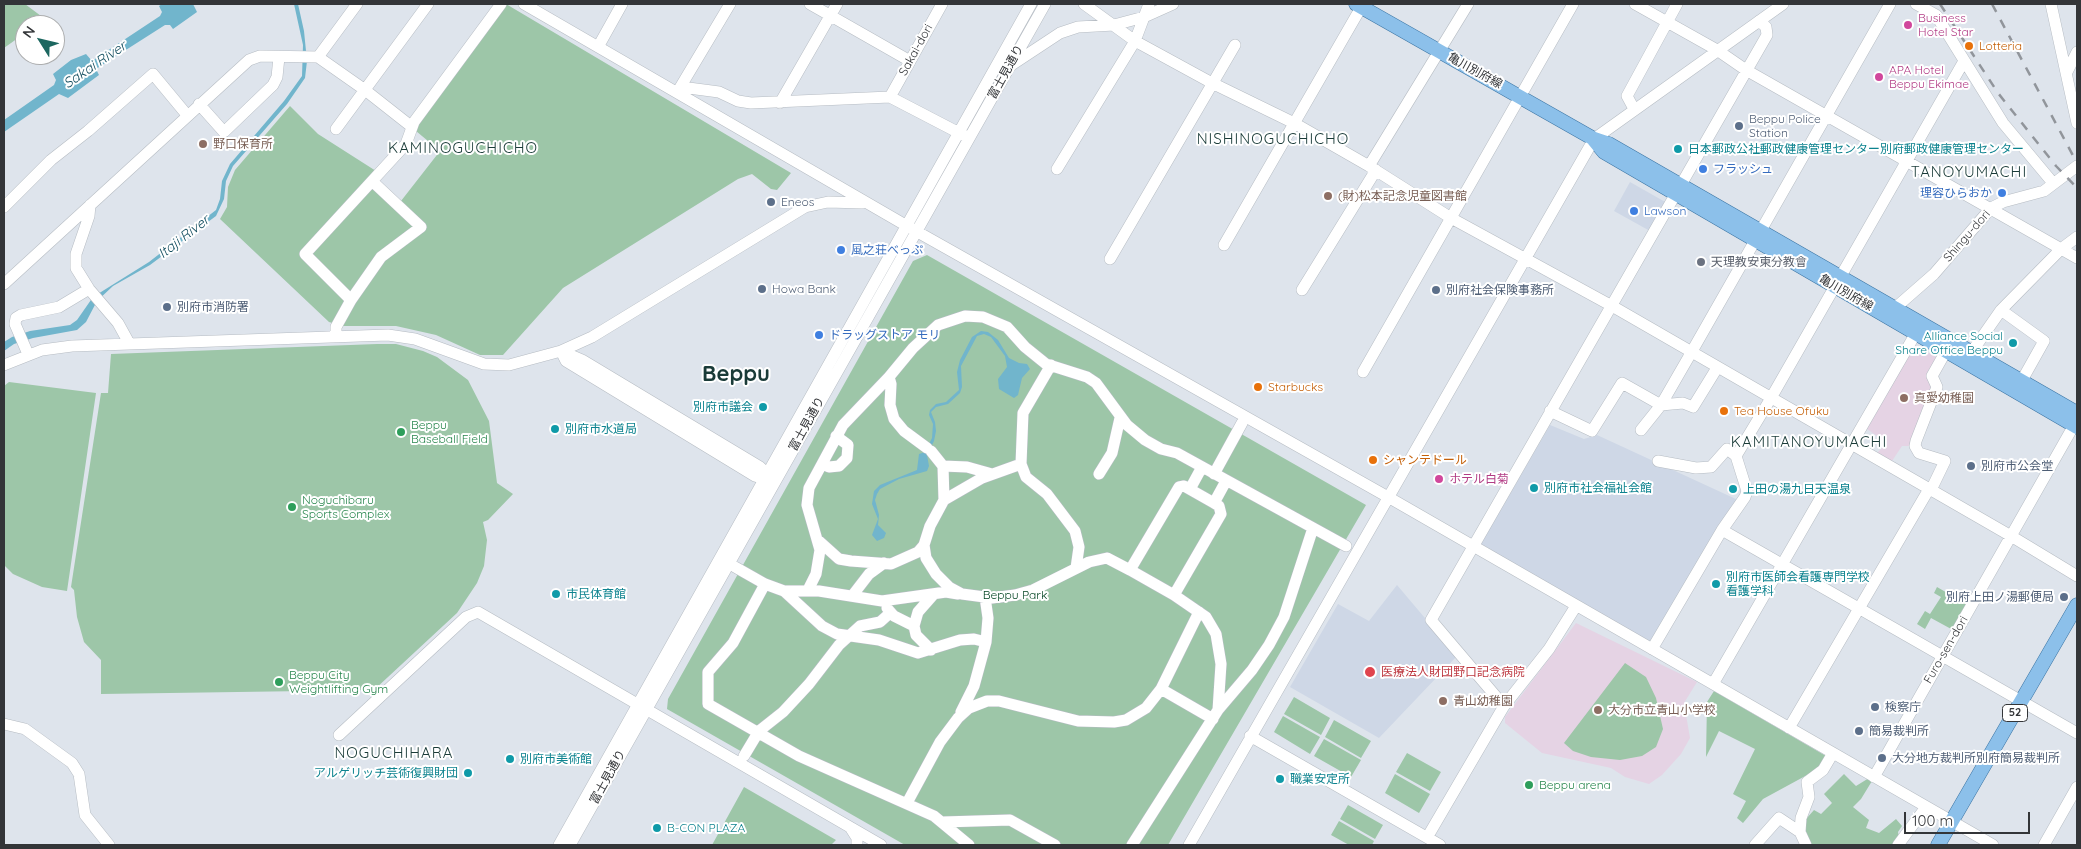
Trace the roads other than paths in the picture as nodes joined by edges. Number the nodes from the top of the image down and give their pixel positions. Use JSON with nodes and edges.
{"nodes":[{"id":1,"x":356,"y":4,"type":"edge"},
{"id":2,"x":428,"y":4,"type":"edge"},
{"id":3,"x":500,"y":4,"type":"edge"},
{"id":4,"x":524,"y":4,"type":"edge"},
{"id":5,"x":622,"y":4,"type":"edge"},
{"id":6,"x":730,"y":4,"type":"edge"},
{"id":7,"x":810,"y":4,"type":"edge"},
{"id":8,"x":837,"y":4,"type":"edge"},
{"id":9,"x":942,"y":4,"type":"edge"},
{"id":10,"x":1031,"y":4,"type":"edge"},
{"id":11,"x":1045,"y":4,"type":"edge"},
{"id":12,"x":1084,"y":4,"type":"edge"},
{"id":13,"x":1149,"y":4,"type":"edge"},
{"id":14,"x":1174,"y":4,"type":"edge"},
{"id":15,"x":1468,"y":4,"type":"edge"},
{"id":16,"x":1573,"y":4,"type":"edge"},
{"id":17,"x":1635,"y":4,"type":"edge"},
{"id":18,"x":1678,"y":4,"type":"edge"},
{"id":19,"x":1783,"y":4,"type":"edge"},
{"id":20,"x":1890,"y":4,"type":"edge"},
{"id":21,"x":1916,"y":4,"type":"edge"},
{"id":22,"x":2051,"y":4,"type":"edge"},
{"id":23,"x":1360,"y":5,"type":"edge"},
{"id":24,"x":830,"y":15,"type":"junction"},
{"id":25,"x":1144,"y":17,"type":"junction"},
{"id":26,"x":1668,"y":21,"type":"junction"},
{"id":27,"x":1759,"y":21,"type":"junction"},
{"id":28,"x":1114,"y":25,"type":"junction"},
{"id":29,"x":1135,"y":41,"type":"junction"},
{"id":30,"x":1235,"y":45,"type":"dead end"},
{"id":31,"x":598,"y":46,"type":"junction"},
{"id":32,"x":1716,"y":50,"type":"junction"},
{"id":33,"x":1439,"y":51,"type":"junction"},
{"id":34,"x":2077,"y":52,"type":"edge"},
{"id":35,"x":279,"y":57,"type":"junction"},
{"id":36,"x":315,"y":58,"type":"junction"},
{"id":37,"x":910,"y":61,"type":"junction"},
{"id":38,"x":1964,"y":61,"type":"junction"},
{"id":39,"x":1009,"y":66,"type":"junction"},
{"id":40,"x":1746,"y":70,"type":"junction"},
{"id":41,"x":994,"y":71,"type":"junction"},
{"id":42,"x":2067,"y":72,"type":"junction"},
{"id":43,"x":2077,"y":78,"type":"edge"},
{"id":44,"x":1212,"y":83,"type":"junction"},
{"id":45,"x":365,"y":90,"type":"junction"},
{"id":46,"x":679,"y":90,"type":"junction"},
{"id":47,"x":890,"y":97,"type":"junction"},
{"id":48,"x":1520,"y":97,"type":"junction"},
{"id":49,"x":780,"y":103,"type":"junction"},
{"id":50,"x":198,"y":104,"type":"junction"},
{"id":51,"x":1634,"y":108,"type":"junction"},
{"id":52,"x":1826,"y":114,"type":"junction"},
{"id":53,"x":186,"y":115,"type":"junction"},
{"id":54,"x":1294,"y":123,"type":"junction"},
{"id":55,"x":2077,"y":123,"type":"edge"},
{"id":56,"x":412,"y":127,"type":"junction"},
{"id":57,"x":336,"y":129,"type":"dead end"},
{"id":58,"x":964,"y":136,"type":"junction"},
{"id":59,"x":1594,"y":139,"type":"junction"},
{"id":60,"x":1907,"y":160,"type":"junction"},
{"id":61,"x":2077,"y":166,"type":"edge"},
{"id":62,"x":1372,"y":168,"type":"junction"},
{"id":63,"x":1057,"y":169,"type":"dead end"},
{"id":64,"x":372,"y":181,"type":"junction"},
{"id":65,"x":2053,"y":183,"type":"junction"},
{"id":66,"x":1678,"y":190,"type":"junction"},
{"id":67,"x":90,"y":205,"type":"junction"},
{"id":68,"x":871,"y":205,"type":"junction"},
{"id":69,"x":4,"y":207,"type":"edge"},
{"id":70,"x":1991,"y":208,"type":"junction"},
{"id":71,"x":1451,"y":218,"type":"junction"},
{"id":72,"x":912,"y":229,"type":"junction"},
{"id":73,"x":1758,"y":237,"type":"junction"},
{"id":74,"x":2077,"y":237,"type":"edge"},
{"id":75,"x":1224,"y":246,"type":"dead end"},
{"id":76,"x":2061,"y":249,"type":"junction"},
{"id":77,"x":1527,"y":257,"type":"junction"},
{"id":78,"x":2077,"y":258,"type":"edge"},
{"id":79,"x":1110,"y":259,"type":"dead end"},
{"id":80,"x":1838,"y":283,"type":"junction"},
{"id":81,"x":4,"y":284,"type":"edge"},
{"id":82,"x":1302,"y":290,"type":"dead end"},
{"id":83,"x":91,"y":292,"type":"junction"},
{"id":84,"x":351,"y":300,"type":"junction"},
{"id":85,"x":1612,"y":306,"type":"junction"},
{"id":86,"x":1894,"y":309,"type":"junction"},
{"id":87,"x":2001,"y":310,"type":"junction"},
{"id":88,"x":1918,"y":328,"type":"junction"},
{"id":89,"x":336,"y":335,"type":"junction"},
{"id":90,"x":592,"y":337,"type":"junction"},
{"id":91,"x":129,"y":343,"type":"junction"},
{"id":92,"x":1949,"y":346,"type":"junction"},
{"id":93,"x":26,"y":351,"type":"junction"},
{"id":94,"x":561,"y":351,"type":"junction"},
{"id":95,"x":1692,"y":353,"type":"junction"},
{"id":96,"x":1971,"y":353,"type":"junction"},
{"id":97,"x":4,"y":365,"type":"edge"},
{"id":98,"x":591,"y":365,"type":"junction"},
{"id":99,"x":1051,"y":366,"type":"junction"},
{"id":100,"x":1717,"y":368,"type":"junction"},
{"id":101,"x":1362,"y":372,"type":"dead end"},
{"id":102,"x":889,"y":377,"type":"junction"},
{"id":103,"x":2021,"y":382,"type":"junction"},
{"id":104,"x":1771,"y":398,"type":"junction"},
{"id":105,"x":1661,"y":404,"type":"junction"},
{"id":106,"x":1550,"y":410,"type":"junction"},
{"id":107,"x":1120,"y":418,"type":"junction"},
{"id":108,"x":2076,"y":421,"type":"edge"},
{"id":109,"x":1242,"y":423,"type":"dead end"},
{"id":110,"x":1641,"y":430,"type":"dead end"},
{"id":111,"x":836,"y":436,"type":"junction"},
{"id":112,"x":1851,"y":445,"type":"junction"},
{"id":113,"x":1736,"y":456,"type":"junction"},
{"id":114,"x":1658,"y":461,"type":"dead end"},
{"id":115,"x":822,"y":464,"type":"junction"},
{"id":116,"x":1021,"y":464,"type":"junction"},
{"id":117,"x":944,"y":466,"type":"junction"},
{"id":118,"x":1202,"y":467,"type":"junction"},
{"id":119,"x":992,"y":474,"type":"junction"},
{"id":120,"x":1099,"y":474,"type":"dead end"},
{"id":121,"x":1214,"y":474,"type":"junction"},
{"id":122,"x":769,"y":478,"type":"junction"},
{"id":123,"x":1226,"y":481,"type":"junction"},
{"id":124,"x":1190,"y":489,"type":"junction"},
{"id":125,"x":1930,"y":490,"type":"junction"},
{"id":126,"x":1388,"y":497,"type":"junction"},
{"id":127,"x":944,"y":500,"type":"junction"},
{"id":128,"x":1214,"y":503,"type":"junction"},
{"id":129,"x":1313,"y":528,"type":"junction"},
{"id":130,"x":1722,"y":530,"type":"junction"},
{"id":131,"x":2011,"y":536,"type":"junction"},
{"id":132,"x":819,"y":540,"type":"junction"},
{"id":133,"x":924,"y":546,"type":"junction"},
{"id":134,"x":1346,"y":546,"type":"dead end"},
{"id":135,"x":1474,"y":547,"type":"junction"},
{"id":136,"x":884,"y":564,"type":"junction"},
{"id":137,"x":1782,"y":564,"type":"junction"},
{"id":138,"x":735,"y":567,"type":"dead end"},
{"id":139,"x":1076,"y":568,"type":"junction"},
{"id":140,"x":1130,"y":570,"type":"junction"},
{"id":141,"x":2077,"y":576,"type":"edge"},
{"id":142,"x":765,"y":584,"type":"junction"},
{"id":143,"x":808,"y":590,"type":"junction"},
{"id":144,"x":784,"y":591,"type":"junction"},
{"id":145,"x":933,"y":594,"type":"junction"},
{"id":146,"x":962,"y":594,"type":"junction"},
{"id":147,"x":1174,"y":595,"type":"junction"},
{"id":148,"x":852,"y":596,"type":"junction"},
{"id":149,"x":985,"y":597,"type":"junction"},
{"id":150,"x":882,"y":601,"type":"junction"},
{"id":151,"x":2077,"y":605,"type":"edge"},
{"id":152,"x":1576,"y":606,"type":"junction"},
{"id":153,"x":1859,"y":608,"type":"junction"},
{"id":154,"x":1198,"y":612,"type":"junction"},
{"id":155,"x":890,"y":613,"type":"junction"},
{"id":156,"x":914,"y":626,"type":"junction"},
{"id":157,"x":849,"y":635,"type":"junction"},
{"id":158,"x":986,"y":642,"type":"junction"},
{"id":159,"x":1652,"y":649,"type":"junction"},
{"id":160,"x":931,"y":650,"type":"junction"},
{"id":161,"x":1943,"y":655,"type":"junction"},
{"id":162,"x":1713,"y":684,"type":"junction"},
{"id":163,"x":1161,"y":689,"type":"junction"},
{"id":164,"x":2022,"y":701,"type":"junction"},
{"id":165,"x":643,"y":706,"type":"junction"},
{"id":166,"x":1504,"y":706,"type":"junction"},
{"id":167,"x":1216,"y":715,"type":"junction"},
{"id":168,"x":958,"y":718,"type":"junction"},
{"id":169,"x":4,"y":724,"type":"edge"},
{"id":170,"x":1789,"y":728,"type":"junction"},
{"id":171,"x":759,"y":731,"type":"junction"},
{"id":172,"x":2077,"y":733,"type":"edge"},
{"id":173,"x":339,"y":735,"type":"dead end"},
{"id":174,"x":1250,"y":736,"type":"junction"},
{"id":175,"x":1833,"y":753,"type":"junction"},
{"id":176,"x":744,"y":756,"type":"dead end"},
{"id":177,"x":1874,"y":776,"type":"junction"},
{"id":178,"x":2077,"y":787,"type":"edge"},
{"id":179,"x":908,"y":803,"type":"junction"},
{"id":180,"x":1926,"y":807,"type":"junction"},
{"id":181,"x":943,"y":822,"type":"junction"},
{"id":182,"x":1952,"y":822,"type":"junction"},
{"id":183,"x":849,"y":825,"type":"junction"},
{"id":184,"x":1800,"y":832,"type":"junction"},
{"id":185,"x":1428,"y":836,"type":"junction"},
{"id":186,"x":109,"y":845,"type":"edge"},
{"id":187,"x":560,"y":845,"type":"edge"},
{"id":188,"x":570,"y":845,"type":"edge"},
{"id":189,"x":857,"y":845,"type":"edge"},
{"id":190,"x":881,"y":845,"type":"edge"},
{"id":191,"x":969,"y":845,"type":"edge"},
{"id":192,"x":1055,"y":845,"type":"edge"},
{"id":193,"x":1132,"y":845,"type":"edge"},
{"id":194,"x":1189,"y":845,"type":"edge"},
{"id":195,"x":1440,"y":845,"type":"edge"},
{"id":196,"x":1755,"y":845,"type":"edge"},
{"id":197,"x":1806,"y":845,"type":"edge"},
{"id":198,"x":1898,"y":845,"type":"edge"},
{"id":199,"x":1938,"y":845,"type":"edge"},
{"id":200,"x":1993,"y":845,"type":"edge"},
{"id":201,"x":2044,"y":845,"type":"edge"}],
"edges":[{"from":1,"to":36,"type":"street"},
{"from":2,"to":45,"type":"street"},
{"from":3,"to":56,"type":"street"},
{"from":4,"to":31,"type":"street"},
{"from":5,"to":31,"type":"street"},
{"from":6,"to":46,"type":"street"},
{"from":7,"to":24,"type":"street"},
{"from":8,"to":24,"type":"street"},
{"from":9,"to":37,"type":"street","name":"Sakai-dori"},
{"from":10,"to":41,"type":"street"},
{"from":11,"to":39,"type":"street","name":"富士見通り"},
{"from":12,"to":28,"type":"street"},
{"from":13,"to":25,"type":"street"},
{"from":14,"to":25,"type":"street"},
{"from":15,"to":33,"type":"street"},
{"from":16,"to":48,"type":"street"},
{"from":17,"to":26,"type":"street"},
{"from":18,"to":26,"type":"street"},
{"from":19,"to":27,"type":"street"},
{"from":20,"to":52,"type":"street"},
{"from":21,"to":38,"type":"street"},
{"from":22,"to":42,"type":"street"},
{"from":23,"to":33,"type":"main road","name":"亀川別府線"},
{"from":23,"to":54,"type":"street"},
{"from":24,"to":37,"type":"street"},
{"from":24,"to":49,"type":"street"},
{"from":25,"to":28,"type":"street"},
{"from":25,"to":29,"type":"street"},
{"from":26,"to":32,"type":"street"},
{"from":26,"to":51,"type":"street"},
{"from":27,"to":32,"type":"street"},
{"from":27,"to":40,"type":"street"},
{"from":28,"to":29,"type":"street"},
{"from":28,"to":39,"type":"street"},
{"from":29,"to":44,"type":"street"},
{"from":29,"to":63,"type":"street"},
{"from":30,"to":44,"type":"street"},
{"from":31,"to":46,"type":"street"},
{"from":32,"to":40,"type":"street"},
{"from":32,"to":51,"type":"street"},
{"from":33,"to":48,"type":"main road","name":"亀川別府線"},
{"from":33,"to":62,"type":"street"},
{"from":34,"to":42,"type":"street"},
{"from":35,"to":36,"type":"street"},
{"from":35,"to":50,"type":"street"},
{"from":35,"to":50,"type":"street"},
{"from":36,"to":45,"type":"street"},
{"from":37,"to":47,"type":"street","name":"Sakai-dori"},
{"from":38,"to":60,"type":"street"},
{"from":38,"to":65,"type":"street"},
{"from":39,"to":41,"type":"street"},
{"from":39,"to":58,"type":"street","name":"富士見通り"},
{"from":40,"to":52,"type":"street"},
{"from":40,"to":66,"type":"street"},
{"from":41,"to":58,"type":"street"},
{"from":42,"to":43,"type":"street"},
{"from":42,"to":55,"type":"street"},
{"from":44,"to":54,"type":"street"},
{"from":44,"to":79,"type":"street"},
{"from":45,"to":56,"type":"street"},
{"from":45,"to":57,"type":"street"},
{"from":46,"to":49,"type":"street"},
{"from":46,"to":68,"type":"street"},
{"from":47,"to":49,"type":"street"},
{"from":47,"to":58,"type":"street"},
{"from":48,"to":59,"type":"main road","name":"亀川別府線"},
{"from":48,"to":71,"type":"street"},
{"from":50,"to":53,"type":"street"},
{"from":51,"to":59,"type":"street"},
{"from":52,"to":60,"type":"street"},
{"from":52,"to":73,"type":"street"},
{"from":53,"to":67,"type":"street"},
{"from":53,"to":69,"type":"street"},
{"from":54,"to":62,"type":"street"},
{"from":54,"to":75,"type":"street"},
{"from":56,"to":64,"type":"street"},
{"from":58,"to":72,"type":"street","name":"富士見通り"},
{"from":59,"to":66,"type":"main road","name":"亀川別府線"},
{"from":59,"to":77,"type":"street"},
{"from":60,"to":70,"type":"street"},
{"from":60,"to":80,"type":"street"},
{"from":61,"to":65,"type":"street","name":"Shingu-dori"},
{"from":62,"to":71,"type":"street"},
{"from":62,"to":82,"type":"street"},
{"from":64,"to":84,"type":"street"},
{"from":64,"to":84,"type":"street"},
{"from":65,"to":70,"type":"street","name":"Shingu-dori"},
{"from":66,"to":73,"type":"main road","name":"亀川別府線"},
{"from":66,"to":85,"type":"street"},
{"from":67,"to":81,"type":"street"},
{"from":67,"to":83,"type":"street"},
{"from":68,"to":72,"type":"street"},
{"from":68,"to":90,"type":"street"},
{"from":70,"to":76,"type":"street"},
{"from":70,"to":86,"type":"street","name":"Shingu-dori"},
{"from":71,"to":77,"type":"street"},
{"from":71,"to":101,"type":"street"},
{"from":72,"to":122,"type":"street","name":"富士見通り"},
{"from":72,"to":126,"type":"street"},
{"from":73,"to":80,"type":"main road","name":"亀川別府線"},
{"from":73,"to":95,"type":"street"},
{"from":74,"to":76,"type":"street"},
{"from":76,"to":78,"type":"street"},
{"from":76,"to":87,"type":"street"},
{"from":77,"to":85,"type":"street"},
{"from":77,"to":126,"type":"street"},
{"from":80,"to":86,"type":"main road","name":"亀川別府線"},
{"from":80,"to":88,"type":"main road","name":"亀川別府線"},
{"from":80,"to":104,"type":"street"},
{"from":83,"to":91,"type":"street"},
{"from":83,"to":93,"type":"street"},
{"from":84,"to":89,"type":"street"},
{"from":85,"to":95,"type":"street"},
{"from":85,"to":106,"type":"street"},
{"from":86,"to":88,"type":"main road","name":"亀川別府線"},
{"from":87,"to":96,"type":"street"},
{"from":87,"to":103,"type":"street"},
{"from":88,"to":92,"type":"main road","name":"亀川別府線"},
{"from":88,"to":112,"type":"street"},
{"from":89,"to":91,"type":"street"},
{"from":89,"to":94,"type":"street"},
{"from":90,"to":94,"type":"street"},
{"from":90,"to":98,"type":"street"},
{"from":91,"to":93,"type":"street"},
{"from":92,"to":96,"type":"main road","name":"亀川別府線"},
{"from":92,"to":108,"type":"main road","name":"亀川別府線"},
{"from":92,"to":125,"type":"street"},
{"from":93,"to":97,"type":"street"},
{"from":94,"to":98,"type":"street"},
{"from":94,"to":122,"type":"street"},
{"from":95,"to":100,"type":"street"},
{"from":95,"to":105,"type":"street"},
{"from":96,"to":103,"type":"main road","name":"亀川別府線"},
{"from":98,"to":122,"type":"street"},
{"from":99,"to":102,"type":"street"},
{"from":99,"to":107,"type":"street"},
{"from":99,"to":116,"type":"street"},
{"from":100,"to":104,"type":"street"},
{"from":100,"to":105,"type":"street"},
{"from":102,"to":111,"type":"street"},
{"from":102,"to":117,"type":"street"},
{"from":103,"to":108,"type":"main road","name":"亀川別府線"},
{"from":104,"to":112,"type":"street"},
{"from":104,"to":113,"type":"street"},
{"from":105,"to":106,"type":"street"},
{"from":105,"to":110,"type":"street"},
{"from":106,"to":135,"type":"street"},
{"from":107,"to":118,"type":"street"},
{"from":107,"to":120,"type":"street"},
{"from":108,"to":131,"type":"street","name":"Furo-sen-dori"},
{"from":109,"to":121,"type":"street"},
{"from":111,"to":115,"type":"street"},
{"from":111,"to":115,"type":"street"},
{"from":112,"to":125,"type":"street"},
{"from":112,"to":137,"type":"street"},
{"from":113,"to":114,"type":"street"},
{"from":113,"to":130,"type":"street"},
{"from":115,"to":132,"type":"street"},
{"from":116,"to":119,"type":"street"},
{"from":116,"to":139,"type":"street"},
{"from":117,"to":119,"type":"street"},
{"from":117,"to":127,"type":"street"},
{"from":118,"to":121,"type":"street"},
{"from":118,"to":124,"type":"street"},
{"from":119,"to":127,"type":"street"},
{"from":121,"to":123,"type":"street"},
{"from":122,"to":165,"type":"street","name":"富士見通り"},
{"from":123,"to":128,"type":"street"},
{"from":123,"to":129,"type":"street"},
{"from":124,"to":128,"type":"street"},
{"from":124,"to":140,"type":"street"},
{"from":125,"to":131,"type":"street"},
{"from":125,"to":153,"type":"street"},
{"from":126,"to":135,"type":"street"},
{"from":126,"to":174,"type":"street"},
{"from":127,"to":133,"type":"street"},
{"from":128,"to":147,"type":"street"},
{"from":129,"to":134,"type":"street"},
{"from":129,"to":167,"type":"street"},
{"from":130,"to":137,"type":"street"},
{"from":130,"to":159,"type":"street"},
{"from":131,"to":141,"type":"street"},
{"from":131,"to":161,"type":"street","name":"Furo-sen-dori"},
{"from":132,"to":136,"type":"street"},
{"from":132,"to":143,"type":"street"},
{"from":133,"to":136,"type":"street"},
{"from":133,"to":146,"type":"street"},
{"from":135,"to":152,"type":"street"},
{"from":135,"to":166,"type":"street"},
{"from":136,"to":148,"type":"street"},
{"from":137,"to":153,"type":"street"},
{"from":137,"to":162,"type":"street"},
{"from":138,"to":142,"type":"street"},
{"from":139,"to":140,"type":"street"},
{"from":139,"to":149,"type":"street"},
{"from":140,"to":147,"type":"street"},
{"from":142,"to":144,"type":"street"},
{"from":142,"to":171,"type":"street"},
{"from":143,"to":144,"type":"street"},
{"from":143,"to":148,"type":"street"},
{"from":144,"to":157,"type":"street"},
{"from":145,"to":146,"type":"street"},
{"from":145,"to":150,"type":"street"},
{"from":145,"to":156,"type":"street"},
{"from":146,"to":149,"type":"street"},
{"from":147,"to":154,"type":"street"},
{"from":148,"to":150,"type":"street"},
{"from":149,"to":158,"type":"street"},
{"from":150,"to":155,"type":"street"},
{"from":151,"to":164,"type":"main road","number":"52"},
{"from":152,"to":159,"type":"street"},
{"from":152,"to":166,"type":"street"},
{"from":153,"to":161,"type":"street"},
{"from":153,"to":170,"type":"street"},
{"from":154,"to":163,"type":"street"},
{"from":154,"to":167,"type":"street"},
{"from":155,"to":156,"type":"street"},
{"from":155,"to":157,"type":"street"},
{"from":156,"to":160,"type":"street"},
{"from":157,"to":160,"type":"street"},
{"from":157,"to":171,"type":"street"},
{"from":158,"to":160,"type":"street"},
{"from":158,"to":168,"type":"street"},
{"from":159,"to":162,"type":"street"},
{"from":161,"to":164,"type":"street"},
{"from":161,"to":177,"type":"street","name":"Furo-sen-dori"},
{"from":162,"to":170,"type":"street"},
{"from":163,"to":167,"type":"street"},
{"from":163,"to":168,"type":"street"},
{"from":164,"to":172,"type":"street"},
{"from":164,"to":182,"type":"main road","number":"52"},
{"from":165,"to":173,"type":"street"},
{"from":165,"to":183,"type":"street"},
{"from":165,"to":187,"type":"street"},
{"from":165,"to":188,"type":"street","name":"富士見通り"},
{"from":166,"to":185,"type":"street"},
{"from":167,"to":193,"type":"street"},
{"from":168,"to":179,"type":"street"},
{"from":169,"to":186,"type":"street"},
{"from":170,"to":175,"type":"street"},
{"from":171,"to":176,"type":"street"},
{"from":171,"to":179,"type":"street"},
{"from":174,"to":185,"type":"street"},
{"from":174,"to":194,"type":"street"},
{"from":175,"to":177,"type":"street"},
{"from":175,"to":184,"type":"street"},
{"from":177,"to":180,"type":"street"},
{"from":178,"to":201,"type":"street"},
{"from":179,"to":181,"type":"street"},
{"from":180,"to":182,"type":"street"},
{"from":180,"to":198,"type":"street"},
{"from":181,"to":191,"type":"street"},
{"from":181,"to":192,"type":"street"},
{"from":182,"to":199,"type":"main road","number":"52"},
{"from":182,"to":200,"type":"street"},
{"from":183,"to":189,"type":"street"},
{"from":183,"to":190,"type":"street"},
{"from":184,"to":196,"type":"street"},
{"from":184,"to":197,"type":"street"},
{"from":185,"to":195,"type":"street"}]}
